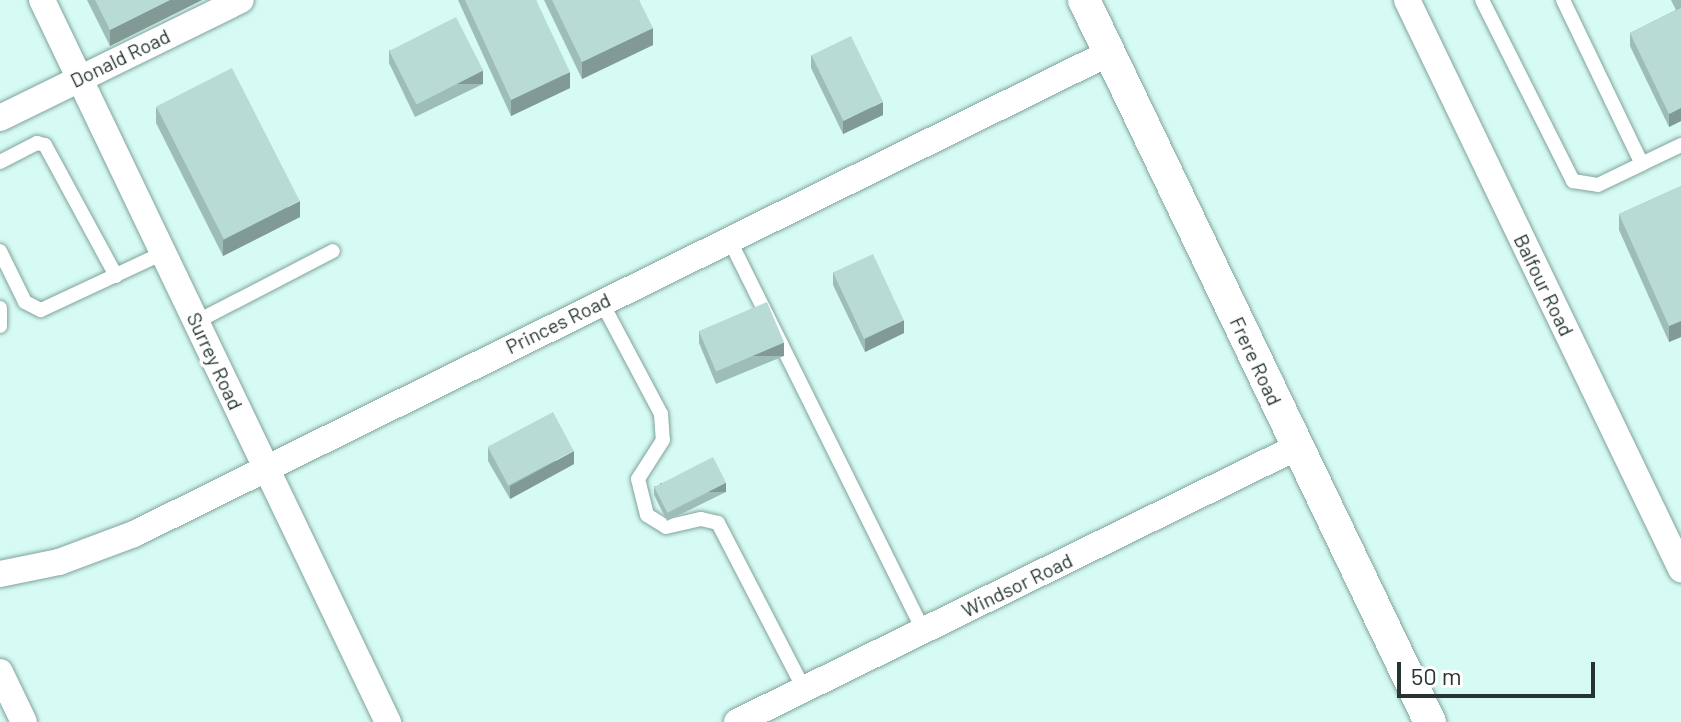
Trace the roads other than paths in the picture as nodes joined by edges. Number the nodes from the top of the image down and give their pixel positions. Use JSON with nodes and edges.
{"nodes":[{"id":1,"x":42,"y":0,"type":"edge"},
{"id":2,"x":241,"y":0,"type":"edge"},
{"id":3,"x":1084,"y":0,"type":"edge"},
{"id":4,"x":1407,"y":0,"type":"edge"},
{"id":5,"x":1482,"y":0,"type":"edge"},
{"id":6,"x":1563,"y":0,"type":"edge"},
{"id":7,"x":1109,"y":53,"type":"junction"},
{"id":8,"x":80,"y":77,"type":"junction"},
{"id":9,"x":0,"y":118,"type":"edge"},
{"id":10,"x":1681,"y":145,"type":"edge"},
{"id":11,"x":0,"y":162,"type":"edge"},
{"id":12,"x":1642,"y":164,"type":"junction"},
{"id":13,"x":729,"y":239,"type":"junction"},
{"id":14,"x":0,"y":251,"type":"edge"},
{"id":15,"x":333,"y":251,"type":"dead end"},
{"id":16,"x":163,"y":253,"type":"junction"},
{"id":17,"x":116,"y":276,"type":"junction"},
{"id":18,"x":601,"y":301,"type":"junction"},
{"id":19,"x":0,"y":308,"type":"edge"},
{"id":20,"x":196,"y":322,"type":"junction"},
{"id":21,"x":0,"y":326,"type":"edge"},
{"id":22,"x":1297,"y":447,"type":"junction"},
{"id":23,"x":264,"y":467,"type":"junction"},
{"id":24,"x":1681,"y":567,"type":"edge"},
{"id":25,"x":0,"y":574,"type":"edge"},
{"id":26,"x":924,"y":631,"type":"junction"},
{"id":27,"x":0,"y":672,"type":"edge"},
{"id":28,"x":804,"y":689,"type":"junction"},
{"id":29,"x":24,"y":722,"type":"edge"},
{"id":30,"x":388,"y":722,"type":"edge"},
{"id":31,"x":737,"y":722,"type":"edge"},
{"id":32,"x":1430,"y":722,"type":"edge"}],
"edges":[{"from":1,"to":8,"type":"street","name":"Surrey Road"},
{"from":2,"to":8,"type":"street","name":"Donald Road"},
{"from":3,"to":7,"type":"street","name":"Frere Road"},
{"from":4,"to":24,"type":"street","name":"Balfour Road"},
{"from":5,"to":12,"type":"lane"},
{"from":6,"to":12,"type":"lane"},
{"from":7,"to":13,"type":"street","name":"Princes Road"},
{"from":7,"to":22,"type":"street","name":"Frere Road"},
{"from":8,"to":9,"type":"street","name":"Donald Road"},
{"from":8,"to":16,"type":"street","name":"Surrey Road"},
{"from":10,"to":12,"type":"lane"},
{"from":11,"to":17,"type":"lane"},
{"from":13,"to":18,"type":"street","name":"Princes Road"},
{"from":13,"to":26,"type":"lane"},
{"from":14,"to":17,"type":"lane"},
{"from":15,"to":20,"type":"lane"},
{"from":16,"to":17,"type":"lane"},
{"from":16,"to":20,"type":"street","name":"Surrey Road"},
{"from":18,"to":23,"type":"street","name":"Princes Road"},
{"from":18,"to":28,"type":"lane"},
{"from":19,"to":21,"type":"lane"},
{"from":20,"to":23,"type":"street","name":"Surrey Road"},
{"from":22,"to":26,"type":"street","name":"Windsor Road"},
{"from":22,"to":32,"type":"street","name":"Frere Road"},
{"from":23,"to":25,"type":"street","name":"Princes Road"},
{"from":23,"to":30,"type":"street","name":"Surrey Road"},
{"from":26,"to":28,"type":"street","name":"Windsor Road"},
{"from":27,"to":29,"type":"street"},
{"from":28,"to":31,"type":"street","name":"Windsor Road"}]}
